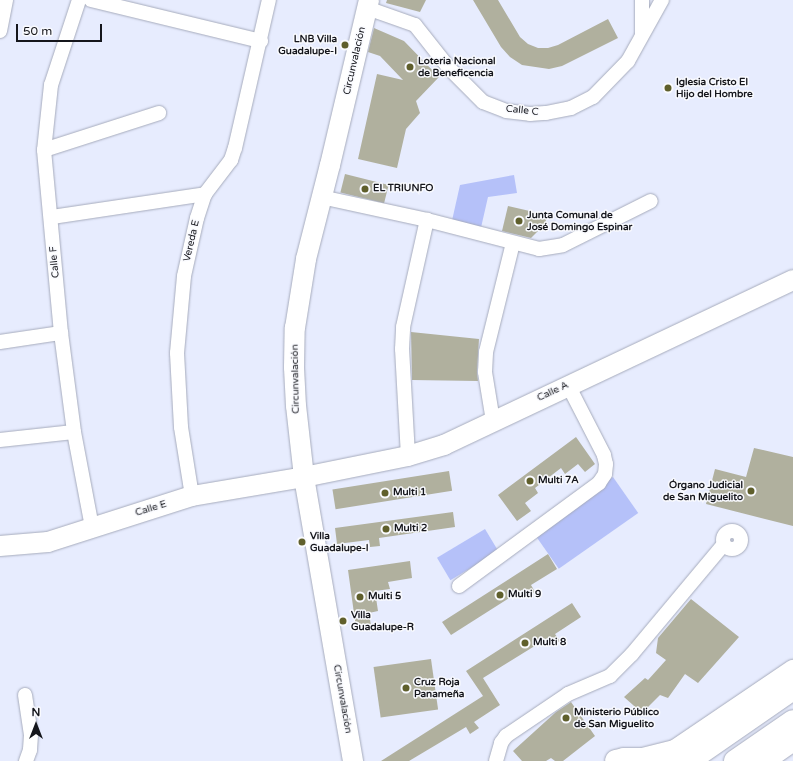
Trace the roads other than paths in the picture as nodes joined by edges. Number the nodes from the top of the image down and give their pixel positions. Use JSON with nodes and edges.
{"nodes":[{"id":1,"x":6,"y":0,"type":"edge"},
{"id":2,"x":79,"y":0,"type":"edge"},
{"id":3,"x":91,"y":0,"type":"edge"},
{"id":4,"x":269,"y":0,"type":"edge"},
{"id":5,"x":642,"y":0,"type":"edge"},
{"id":6,"x":662,"y":0,"type":"edge"},
{"id":7,"x":368,"y":4,"type":"edge"},
{"id":8,"x":0,"y":31,"type":"edge"},
{"id":9,"x":642,"y":35,"type":"junction"},
{"id":10,"x":261,"y":41,"type":"junction"},
{"id":11,"x":159,"y":113,"type":"dead end"},
{"id":12,"x":44,"y":150,"type":"junction"},
{"id":13,"x":205,"y":194,"type":"junction"},
{"id":14,"x":321,"y":197,"type":"junction"},
{"id":15,"x":651,"y":201,"type":"dead end"},
{"id":16,"x":52,"y":217,"type":"junction"},
{"id":17,"x":427,"y":220,"type":"junction"},
{"id":18,"x":513,"y":243,"type":"junction"},
{"id":19,"x":793,"y":280,"type":"edge"},
{"id":20,"x":61,"y":333,"type":"junction"},
{"id":21,"x":0,"y":342,"type":"edge"},
{"id":22,"x":568,"y":385,"type":"junction"},
{"id":23,"x":493,"y":421,"type":"junction"},
{"id":24,"x":74,"y":432,"type":"junction"},
{"id":25,"x":0,"y":440,"type":"edge"},
{"id":26,"x":408,"y":456,"type":"junction"},
{"id":27,"x":304,"y":477,"type":"junction"},
{"id":28,"x":192,"y":496,"type":"junction"},
{"id":29,"x":92,"y":527,"type":"junction"},
{"id":30,"x":724,"y":544,"type":"dead end"},
{"id":31,"x":0,"y":546,"type":"edge"},
{"id":32,"x":459,"y":586,"type":"dead end"},
{"id":33,"x":793,"y":671,"type":"edge"},
{"id":34,"x":793,"y":690,"type":"edge"},
{"id":35,"x":25,"y":695,"type":"dead end"},
{"id":36,"x":793,"y":721,"type":"edge"},
{"id":37,"x":793,"y":740,"type":"edge"},
{"id":38,"x":646,"y":760,"type":"edge"},
{"id":39,"x":26,"y":761,"type":"edge"},
{"id":40,"x":353,"y":761,"type":"edge"},
{"id":41,"x":496,"y":761,"type":"edge"},
{"id":42,"x":616,"y":761,"type":"edge"},
{"id":43,"x":689,"y":761,"type":"edge"},
{"id":44,"x":735,"y":761,"type":"edge"},
{"id":45,"x":763,"y":761,"type":"edge"}],
"edges":[{"from":1,"to":8,"type":"street"},
{"from":2,"to":12,"type":"street","name":"Calle F"},
{"from":3,"to":10,"type":"street"},
{"from":4,"to":10,"type":"street","name":"Vereda E"},
{"from":5,"to":9,"type":"street"},
{"from":6,"to":9,"type":"street","name":"Calle C"},
{"from":7,"to":9,"type":"street","name":"Calle C"},
{"from":7,"to":14,"type":"street","name":"Circunvalación"},
{"from":10,"to":13,"type":"street","name":"Vereda E"},
{"from":11,"to":12,"type":"street"},
{"from":12,"to":16,"type":"street","name":"Calle F"},
{"from":13,"to":16,"type":"street"},
{"from":13,"to":28,"type":"street","name":"Vereda E"},
{"from":14,"to":17,"type":"street"},
{"from":14,"to":27,"type":"street","name":"Circunvalación"},
{"from":15,"to":18,"type":"street"},
{"from":16,"to":20,"type":"street","name":"Calle F"},
{"from":17,"to":18,"type":"street"},
{"from":17,"to":26,"type":"street"},
{"from":18,"to":23,"type":"street"},
{"from":19,"to":22,"type":"street","name":"Calle A"},
{"from":20,"to":21,"type":"street"},
{"from":20,"to":24,"type":"street","name":"Calle F"},
{"from":22,"to":23,"type":"street","name":"Calle A"},
{"from":22,"to":32,"type":"street"},
{"from":23,"to":26,"type":"street","name":"Calle A"},
{"from":24,"to":25,"type":"street"},
{"from":24,"to":29,"type":"street","name":"Calle F"},
{"from":26,"to":27,"type":"street","name":"Calle A"},
{"from":27,"to":28,"type":"street","name":"Calle E"},
{"from":27,"to":40,"type":"street","name":"Circunvalación"},
{"from":28,"to":29,"type":"street","name":"Calle E"},
{"from":29,"to":31,"type":"street","name":"Calle E"},
{"from":30,"to":41,"type":"street"},
{"from":33,"to":38,"type":"main road"},
{"from":34,"to":43,"type":"main road"},
{"from":35,"to":39,"type":"street"},
{"from":36,"to":44,"type":"main road"},
{"from":37,"to":45,"type":"main road"},
{"from":38,"to":42,"type":"main road"}]}
